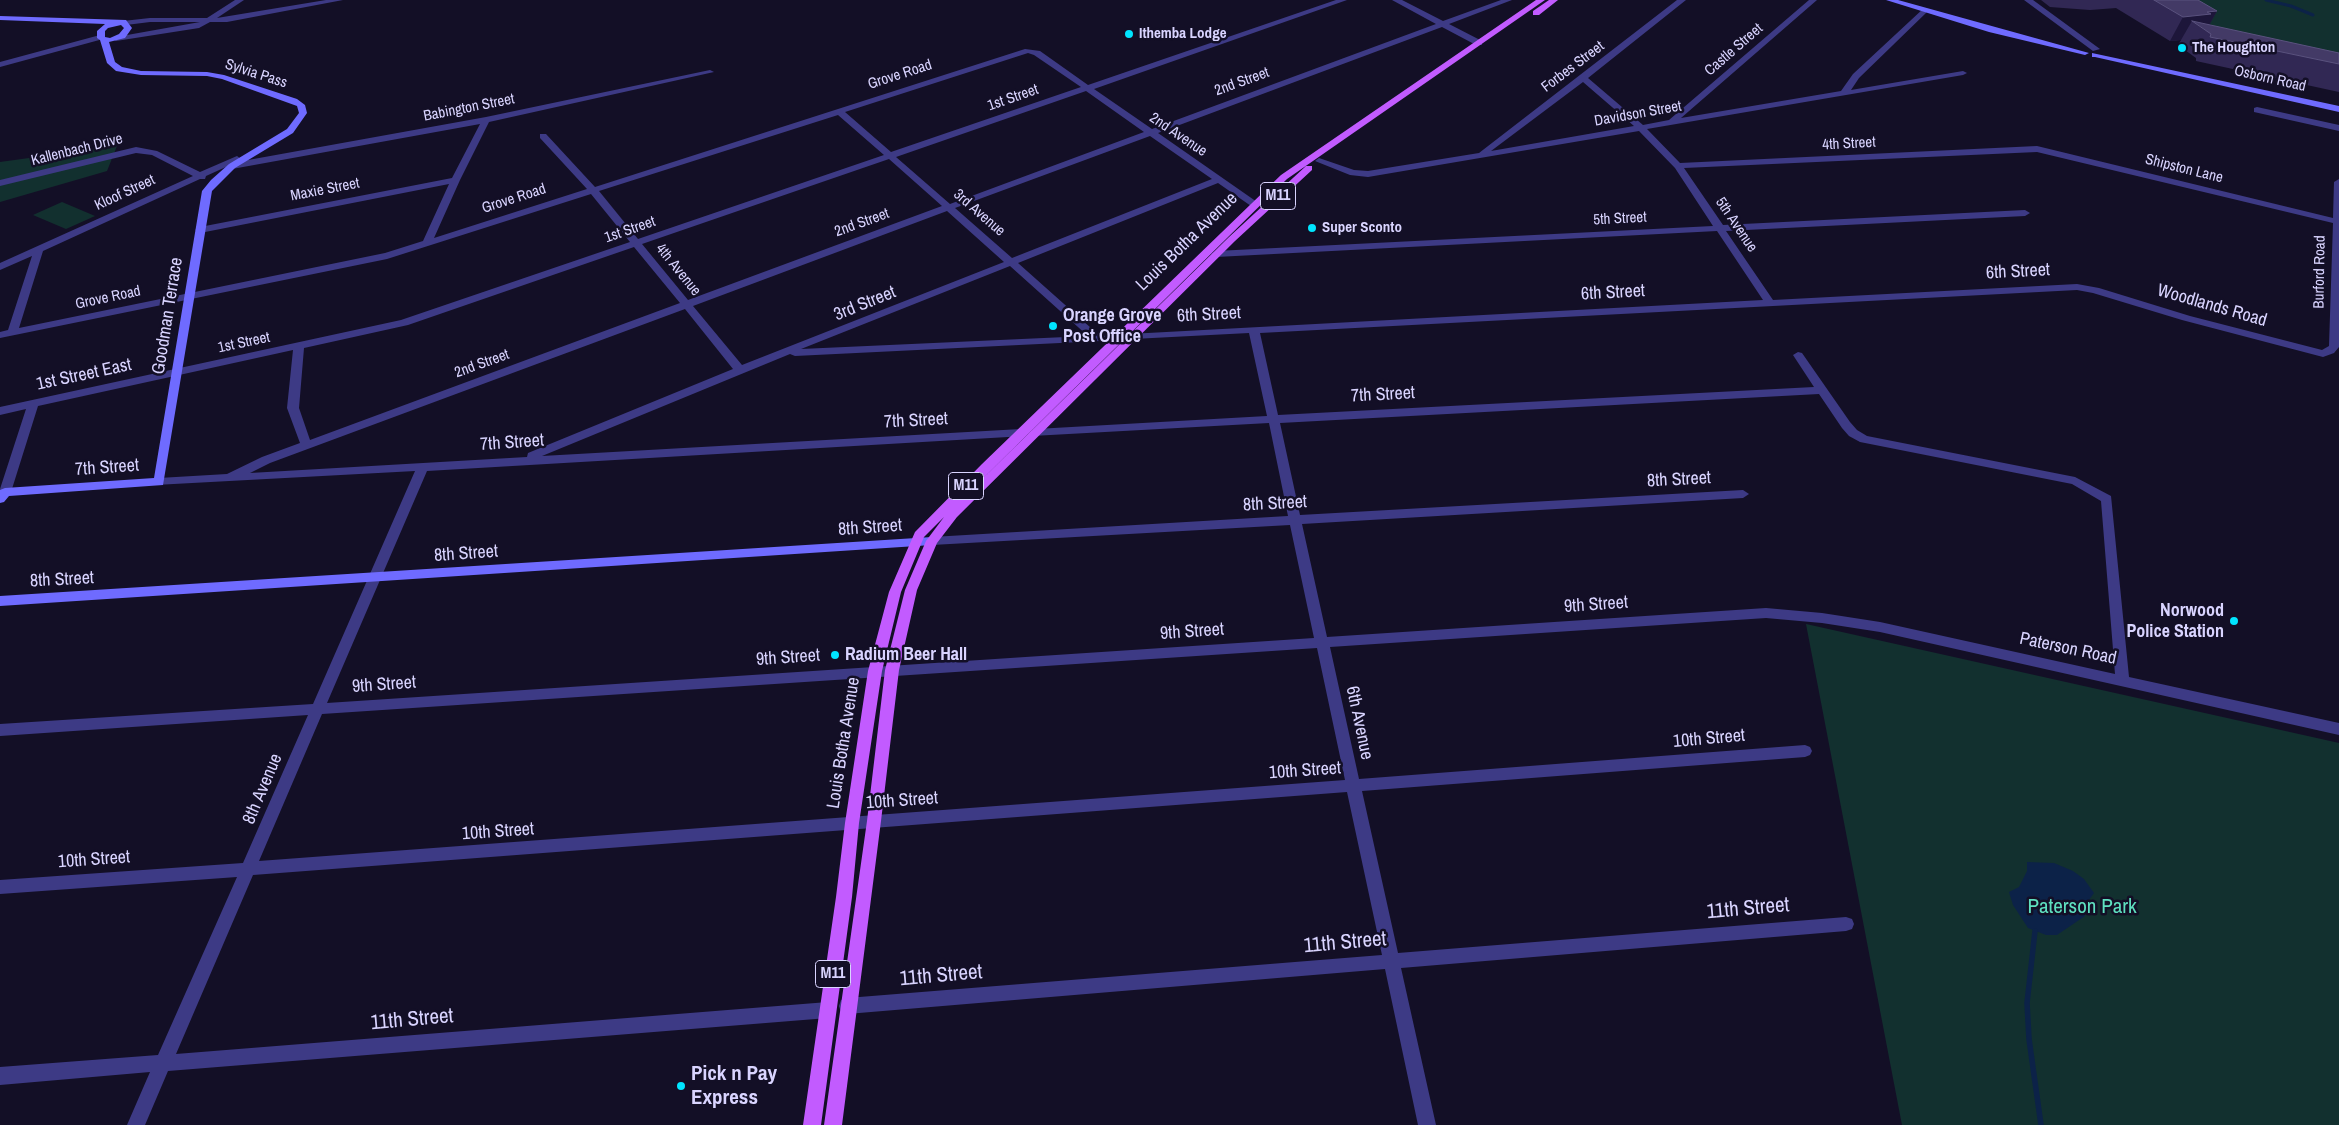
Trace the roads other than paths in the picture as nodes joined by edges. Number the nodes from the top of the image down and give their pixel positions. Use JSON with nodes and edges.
{"nodes":[{"id":1,"x":240,"y":0,"type":"edge"},
{"id":2,"x":339,"y":0,"type":"edge"},
{"id":3,"x":1343,"y":0,"type":"edge"},
{"id":4,"x":1396,"y":0,"type":"edge"},
{"id":5,"x":1508,"y":0,"type":"edge"},
{"id":6,"x":1541,"y":0,"type":"edge"},
{"id":7,"x":1554,"y":0,"type":"edge"},
{"id":8,"x":1682,"y":0,"type":"edge"},
{"id":9,"x":1813,"y":0,"type":"edge"},
{"id":10,"x":1890,"y":0,"type":"edge"},
{"id":11,"x":2028,"y":0,"type":"edge"},
{"id":12,"x":1924,"y":10,"type":"junction"},
{"id":13,"x":0,"y":18,"type":"edge"},
{"id":14,"x":94,"y":19,"type":"junction"},
{"id":15,"x":211,"y":20,"type":"junction"},
{"id":16,"x":227,"y":20,"type":"junction"},
{"id":17,"x":125,"y":22,"type":"junction"},
{"id":18,"x":1443,"y":24,"type":"junction"},
{"id":19,"x":199,"y":26,"type":"junction"},
{"id":20,"x":102,"y":37,"type":"junction"},
{"id":21,"x":114,"y":39,"type":"junction"},
{"id":22,"x":1479,"y":42,"type":"junction"},
{"id":23,"x":2083,"y":47,"type":"junction"},
{"id":24,"x":1028,"y":51,"type":"joint"},
{"id":25,"x":2097,"y":51,"type":"junction"},
{"id":26,"x":109,"y":57,"type":"junction"},
{"id":27,"x":0,"y":66,"type":"edge"},
{"id":28,"x":710,"y":72,"type":"dead end"},
{"id":29,"x":1963,"y":73,"type":"dead end"},
{"id":30,"x":1583,"y":78,"type":"junction"},
{"id":31,"x":1086,"y":89,"type":"junction"},
{"id":32,"x":1844,"y":93,"type":"junction"},
{"id":33,"x":2339,"y":109,"type":"edge"},
{"id":34,"x":2257,"y":110,"type":"dead end"},
{"id":35,"x":839,"y":111,"type":"junction"},
{"id":36,"x":486,"y":120,"type":"junction"},
{"id":37,"x":1673,"y":121,"type":"junction"},
{"id":38,"x":1640,"y":127,"type":"junction"},
{"id":39,"x":2339,"y":128,"type":"edge"},
{"id":40,"x":1149,"y":133,"type":"junction"},
{"id":41,"x":543,"y":136,"type":"dead end"},
{"id":42,"x":263,"y":148,"type":"junction"},
{"id":43,"x":2022,"y":149,"type":"joint"},
{"id":44,"x":1481,"y":154,"type":"junction"},
{"id":45,"x":890,"y":156,"type":"junction"},
{"id":46,"x":1319,"y":161,"type":"junction"},
{"id":47,"x":232,"y":166,"type":"junction"},
{"id":48,"x":1678,"y":166,"type":"junction"},
{"id":49,"x":199,"y":176,"type":"junction"},
{"id":50,"x":455,"y":180,"type":"junction"},
{"id":51,"x":1218,"y":180,"type":"junction"},
{"id":52,"x":214,"y":182,"type":"junction"},
{"id":53,"x":2339,"y":182,"type":"edge"},
{"id":54,"x":0,"y":183,"type":"edge"},
{"id":55,"x":593,"y":190,"type":"junction"},
{"id":56,"x":1254,"y":204,"type":"junction"},
{"id":57,"x":949,"y":207,"type":"junction"},
{"id":58,"x":2025,"y":213,"type":"dead end"},
{"id":59,"x":2338,"y":222,"type":"edge"},
{"id":60,"x":1720,"y":229,"type":"junction"},
{"id":61,"x":200,"y":230,"type":"junction"},
{"id":62,"x":638,"y":243,"type":"junction"},
{"id":63,"x":427,"y":244,"type":"junction"},
{"id":64,"x":38,"y":249,"type":"junction"},
{"id":65,"x":1216,"y":254,"type":"junction"},
{"id":66,"x":1012,"y":263,"type":"junction"},
{"id":67,"x":0,"y":267,"type":"edge"},
{"id":68,"x":2095,"y":290,"type":"joint"},
{"id":69,"x":190,"y":296,"type":"junction"},
{"id":70,"x":1769,"y":302,"type":"junction"},
{"id":71,"x":686,"y":304,"type":"junction"},
{"id":72,"x":1254,"y":330,"type":"junction"},
{"id":73,"x":12,"y":333,"type":"junction"},
{"id":74,"x":0,"y":335,"type":"edge"},
{"id":75,"x":1133,"y":336,"type":"junction"},
{"id":76,"x":1117,"y":338,"type":"junction"},
{"id":77,"x":1098,"y":339,"type":"junction"},
{"id":78,"x":299,"y":347,"type":"junction"},
{"id":79,"x":786,"y":353,"type":"junction"},
{"id":80,"x":2320,"y":354,"type":"joint"},
{"id":81,"x":1798,"y":355,"type":"dead end"},
{"id":82,"x":740,"y":370,"type":"junction"},
{"id":83,"x":176,"y":373,"type":"junction"},
{"id":84,"x":1822,"y":390,"type":"junction"},
{"id":85,"x":33,"y":404,"type":"junction"},
{"id":86,"x":0,"y":411,"type":"edge"},
{"id":87,"x":1273,"y":419,"type":"junction"},
{"id":88,"x":1021,"y":433,"type":"junction"},
{"id":89,"x":1036,"y":433,"type":"junction"},
{"id":90,"x":306,"y":445,"type":"junction"},
{"id":91,"x":524,"y":460,"type":"junction"},
{"id":92,"x":423,"y":467,"type":"junction"},
{"id":93,"x":229,"y":478,"type":"junction"},
{"id":94,"x":160,"y":482,"type":"junction"},
{"id":95,"x":1743,"y":494,"type":"dead end"},
{"id":96,"x":2,"y":496,"type":"edge"},
{"id":97,"x":1295,"y":520,"type":"junction"},
{"id":98,"x":932,"y":541,"type":"junction"},
{"id":99,"x":915,"y":543,"type":"junction"},
{"id":100,"x":375,"y":578,"type":"junction"},
{"id":101,"x":0,"y":601,"type":"edge"},
{"id":102,"x":1787,"y":614,"type":"joint"},
{"id":103,"x":1322,"y":642,"type":"junction"},
{"id":104,"x":892,"y":670,"type":"junction"},
{"id":105,"x":875,"y":671,"type":"junction"},
{"id":106,"x":2122,"y":680,"type":"junction"},
{"id":107,"x":317,"y":708,"type":"junction"},
{"id":108,"x":2339,"y":729,"type":"edge"},
{"id":109,"x":0,"y":730,"type":"edge"},
{"id":110,"x":1805,"y":751,"type":"dead end"},
{"id":111,"x":1353,"y":786,"type":"junction"},
{"id":112,"x":874,"y":821,"type":"junction"},
{"id":113,"x":852,"y":823,"type":"junction"},
{"id":114,"x":249,"y":868,"type":"junction"},
{"id":115,"x":0,"y":886,"type":"edge"},
{"id":116,"x":1846,"y":924,"type":"dead end"},
{"id":117,"x":1391,"y":961,"type":"junction"},
{"id":118,"x":848,"y":1006,"type":"junction"},
{"id":119,"x":828,"y":1010,"type":"junction"},
{"id":120,"x":162,"y":1063,"type":"junction"},
{"id":121,"x":0,"y":1076,"type":"edge"},
{"id":122,"x":136,"y":1125,"type":"edge"},
{"id":123,"x":812,"y":1125,"type":"edge"},
{"id":124,"x":833,"y":1125,"type":"edge"},
{"id":125,"x":1427,"y":1125,"type":"edge"}],
"edges":[{"from":1,"to":15,"type":"street"},
{"from":2,"to":16,"type":"street"},
{"from":3,"to":31,"type":"street","name":"1st Street"},
{"from":4,"to":18,"type":"street"},
{"from":5,"to":18,"type":"street","name":"2nd Street"},
{"from":6,"to":22,"type":"main road","name":"Louis Botha Avenue","number":"M11"},
{"from":7,"to":46,"type":"main road","name":"Louis Botha Avenue","number":"M11"},
{"from":8,"to":30,"type":"street","name":"Forbes Street"},
{"from":9,"to":37,"type":"street","name":"Castle Street"},
{"from":10,"to":12,"type":"main road"},
{"from":11,"to":23,"type":"street"},
{"from":12,"to":23,"type":"main road"},
{"from":12,"to":32,"type":"street"},
{"from":13,"to":14,"type":"main road"},
{"from":14,"to":17,"type":"main road"},
{"from":14,"to":20,"type":"main road"},
{"from":15,"to":16,"type":"street"},
{"from":15,"to":17,"type":"street"},
{"from":15,"to":19,"type":"street"},
{"from":16,"to":19,"type":"street"},
{"from":17,"to":20,"type":"main road"},
{"from":17,"to":21,"type":"main road"},
{"from":18,"to":22,"type":"street"},
{"from":18,"to":40,"type":"street","name":"2nd Street"},
{"from":19,"to":21,"type":"street"},
{"from":20,"to":21,"type":"main road"},
{"from":20,"to":26,"type":"main road"},
{"from":20,"to":27,"type":"street"},
{"from":21,"to":26,"type":"main road"},
{"from":22,"to":56,"type":"main road","name":"Louis Botha Avenue","number":"M11"},
{"from":23,"to":25,"type":"main road","name":"Osborn Road"},
{"from":23,"to":25,"type":"street"},
{"from":24,"to":31,"type":"street","name":"2nd Avenue"},
{"from":24,"to":35,"type":"street","name":"Grove Road"},
{"from":25,"to":33,"type":"main road","name":"Osborn Road"},
{"from":26,"to":42,"type":"main road","name":"Sylvia Pass"},
{"from":28,"to":36,"type":"street","name":"Babington Street"},
{"from":29,"to":32,"type":"street","name":"Davidson Street"},
{"from":30,"to":38,"type":"street","name":"5th Avenue"},
{"from":30,"to":44,"type":"street","name":"Forbes Street"},
{"from":31,"to":40,"type":"street","name":"2nd Avenue"},
{"from":31,"to":45,"type":"street","name":"1st Street"},
{"from":32,"to":37,"type":"street","name":"Davidson Street"},
{"from":34,"to":39,"type":"street"},
{"from":35,"to":45,"type":"street","name":"3rd Avenue"},
{"from":35,"to":55,"type":"street","name":"Grove Road"},
{"from":36,"to":47,"type":"street","name":"Babington Street"},
{"from":36,"to":50,"type":"street"},
{"from":37,"to":38,"type":"street","name":"Davidson Street"},
{"from":38,"to":44,"type":"street","name":"Davidson Street"},
{"from":38,"to":48,"type":"street","name":"5th Avenue"},
{"from":40,"to":51,"type":"street","name":"2nd Avenue"},
{"from":40,"to":57,"type":"street","name":"2nd Street"},
{"from":41,"to":55,"type":"street"},
{"from":42,"to":47,"type":"main road","name":"Sylvia Pass"},
{"from":42,"to":49,"type":"street","name":"Kloof Street"},
{"from":43,"to":48,"type":"street","name":"4th Street"},
{"from":43,"to":59,"type":"street","name":"Shipston Lane"},
{"from":44,"to":46,"type":"street","name":"Davidson Street"},
{"from":45,"to":57,"type":"street","name":"3rd Avenue"},
{"from":45,"to":62,"type":"street","name":"1st Street"},
{"from":46,"to":65,"type":"main road","name":"Louis Botha Avenue","number":"M11"},
{"from":47,"to":52,"type":"main road","name":"Goodman Terrace"},
{"from":48,"to":60,"type":"street","name":"5th Avenue"},
{"from":49,"to":52,"type":"street","name":"Kallenbach Drive"},
{"from":49,"to":54,"type":"street","name":"Kallenbach Drive"},
{"from":49,"to":64,"type":"street","name":"Kloof Street"},
{"from":50,"to":61,"type":"street","name":"Maxie Street"},
{"from":50,"to":63,"type":"street"},
{"from":51,"to":56,"type":"street","name":"2nd Avenue"},
{"from":51,"to":66,"type":"street","name":"3rd Street"},
{"from":52,"to":61,"type":"main road","name":"Goodman Terrace"},
{"from":53,"to":59,"type":"street","name":"Burford Road"},
{"from":55,"to":62,"type":"street","name":"4th Avenue"},
{"from":55,"to":63,"type":"street","name":"Grove Road"},
{"from":56,"to":76,"type":"main road","name":"Louis Botha Avenue","number":"M11"},
{"from":57,"to":66,"type":"street","name":"3rd Avenue"},
{"from":57,"to":71,"type":"street","name":"2nd Street"},
{"from":58,"to":60,"type":"street","name":"5th Street"},
{"from":59,"to":80,"type":"street","name":"Burford Road"},
{"from":60,"to":65,"type":"street","name":"5th Street"},
{"from":60,"to":70,"type":"street","name":"5th Avenue"},
{"from":61,"to":69,"type":"main road","name":"Goodman Terrace"},
{"from":62,"to":71,"type":"street","name":"4th Avenue"},
{"from":62,"to":78,"type":"street","name":"1st Street"},
{"from":63,"to":69,"type":"street","name":"Grove Road"},
{"from":64,"to":67,"type":"street","name":"Kloof Street"},
{"from":64,"to":73,"type":"street"},
{"from":65,"to":75,"type":"main road","name":"Louis Botha Avenue","number":"M11"},
{"from":66,"to":77,"type":"street","name":"3rd Avenue"},
{"from":66,"to":79,"type":"street","name":"3rd Street"},
{"from":68,"to":70,"type":"street","name":"6th Street"},
{"from":68,"to":80,"type":"street","name":"Woodlands Road"},
{"from":69,"to":73,"type":"street","name":"Grove Road"},
{"from":69,"to":83,"type":"main road","name":"Goodman Terrace"},
{"from":70,"to":72,"type":"street","name":"6th Street"},
{"from":71,"to":82,"type":"street","name":"4th Avenue"},
{"from":71,"to":90,"type":"street","name":"2nd Street"},
{"from":72,"to":75,"type":"street","name":"6th Street"},
{"from":72,"to":87,"type":"street","name":"6th Avenue"},
{"from":73,"to":74,"type":"street","name":"Grove Road"},
{"from":75,"to":89,"type":"main road","name":"Louis Botha Avenue","number":"M11"},
{"from":76,"to":77,"type":"street"},
{"from":76,"to":88,"type":"main road","name":"Louis Botha Avenue","number":"M11"},
{"from":77,"to":79,"type":"street"},
{"from":78,"to":83,"type":"street","name":"1st Street"},
{"from":78,"to":90,"type":"street"},
{"from":79,"to":82,"type":"street","name":"3rd Street"},
{"from":81,"to":84,"type":"street"},
{"from":82,"to":91,"type":"street","name":"3rd Street"},
{"from":83,"to":85,"type":"street","name":"1st Street East"},
{"from":83,"to":94,"type":"main road","name":"Goodman Terrace"},
{"from":84,"to":87,"type":"street","name":"7th Street"},
{"from":84,"to":106,"type":"street"},
{"from":85,"to":86,"type":"street","name":"1st Street East"},
{"from":85,"to":96,"type":"street"},
{"from":87,"to":89,"type":"street","name":"7th Street"},
{"from":87,"to":97,"type":"street","name":"6th Avenue"},
{"from":88,"to":91,"type":"street","name":"7th Street"},
{"from":88,"to":99,"type":"main road","name":"Louis Botha Avenue","number":"M11"},
{"from":89,"to":98,"type":"main road","name":"Louis Botha Avenue","number":"M11"},
{"from":90,"to":93,"type":"street","name":"2nd Street"},
{"from":91,"to":92,"type":"street","name":"7th Street"},
{"from":92,"to":93,"type":"street","name":"7th Street"},
{"from":92,"to":100,"type":"street","name":"8th Avenue"},
{"from":93,"to":94,"type":"street","name":"7th Street"},
{"from":94,"to":96,"type":"main road","name":"7th Street"},
{"from":95,"to":97,"type":"street","name":"8th Street"},
{"from":97,"to":98,"type":"street","name":"8th Street"},
{"from":97,"to":103,"type":"street","name":"6th Avenue"},
{"from":98,"to":99,"type":"main road","name":"8th Street"},
{"from":98,"to":104,"type":"main road","name":"Louis Botha Avenue","number":"M11"},
{"from":99,"to":100,"type":"main road","name":"8th Street"},
{"from":99,"to":105,"type":"main road","name":"Louis Botha Avenue","number":"M11"},
{"from":100,"to":101,"type":"main road","name":"8th Street"},
{"from":100,"to":107,"type":"street","name":"8th Avenue"},
{"from":102,"to":103,"type":"street","name":"9th Street"},
{"from":102,"to":106,"type":"street","name":"Paterson Road"},
{"from":103,"to":104,"type":"street","name":"9th Street"},
{"from":103,"to":111,"type":"street","name":"6th Avenue"},
{"from":104,"to":105,"type":"street","name":"9th Street"},
{"from":104,"to":112,"type":"main road","name":"Louis Botha Avenue","number":"M11"},
{"from":105,"to":107,"type":"street","name":"9th Street"},
{"from":105,"to":113,"type":"main road","name":"Louis Botha Avenue","number":"M11"},
{"from":106,"to":108,"type":"street","name":"Paterson Road"},
{"from":107,"to":109,"type":"street","name":"9th Street"},
{"from":107,"to":114,"type":"street","name":"8th Avenue"},
{"from":110,"to":111,"type":"street","name":"10th Street"},
{"from":111,"to":112,"type":"street","name":"10th Street"},
{"from":111,"to":117,"type":"street","name":"6th Avenue"},
{"from":112,"to":113,"type":"street","name":"10th Street"},
{"from":112,"to":118,"type":"main road","name":"Louis Botha Avenue","number":"M11"},
{"from":113,"to":114,"type":"street","name":"10th Street"},
{"from":113,"to":119,"type":"main road","name":"Louis Botha Avenue","number":"M11"},
{"from":114,"to":115,"type":"street","name":"10th Street"},
{"from":114,"to":120,"type":"street","name":"8th Avenue"},
{"from":116,"to":117,"type":"street","name":"11th Street"},
{"from":117,"to":118,"type":"street","name":"11th Street"},
{"from":117,"to":125,"type":"street","name":"6th Avenue"},
{"from":118,"to":124,"type":"main road","name":"Louis Botha Avenue","number":"M11"},
{"from":119,"to":120,"type":"street","name":"11th Street"},
{"from":119,"to":123,"type":"main road","name":"Louis Botha Avenue","number":"M11"},
{"from":120,"to":121,"type":"street","name":"11th Street"},
{"from":120,"to":122,"type":"street","name":"8th Avenue"}]}
